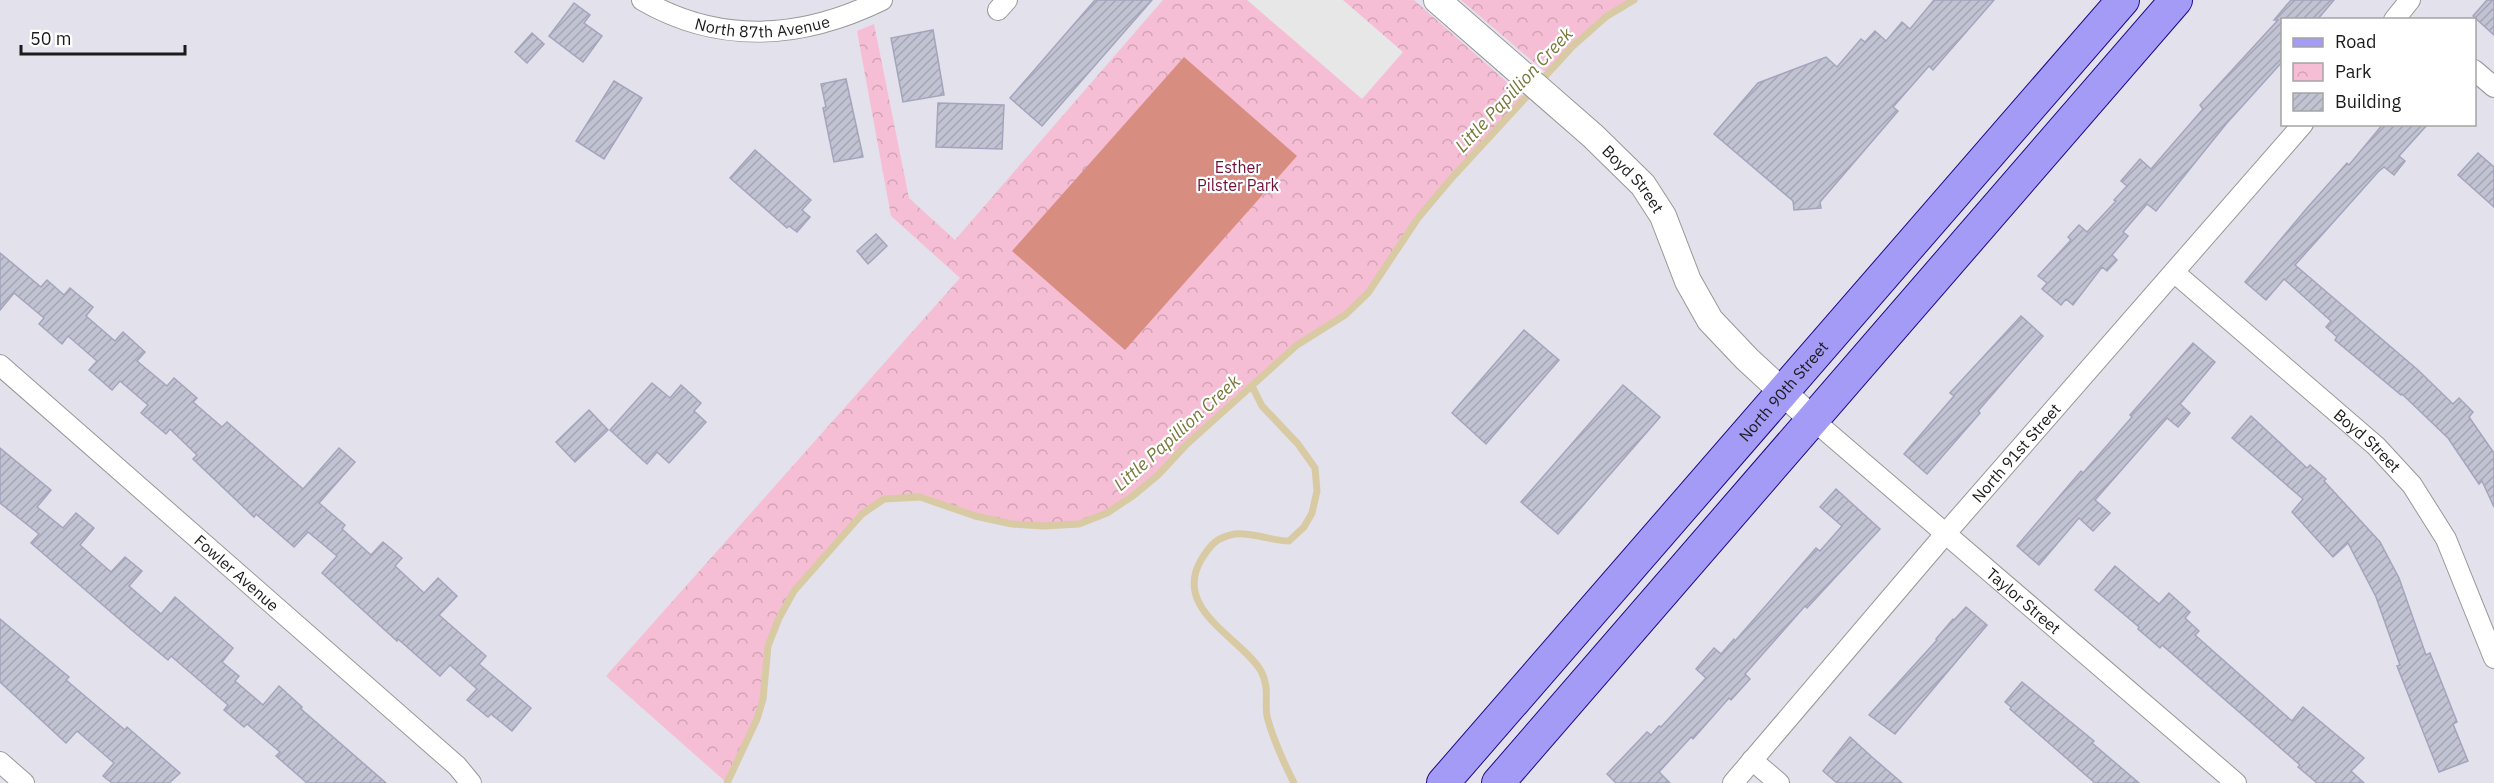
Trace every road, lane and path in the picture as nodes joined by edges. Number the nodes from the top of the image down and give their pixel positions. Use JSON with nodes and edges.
{"nodes":[{"id":1,"x":642,"y":0,"type":"edge"},
{"id":2,"x":882,"y":0,"type":"edge"},
{"id":3,"x":1437,"y":0,"type":"edge"},
{"id":4,"x":2123,"y":0,"type":"edge"},
{"id":5,"x":2176,"y":0,"type":"edge"},
{"id":6,"x":2476,"y":71,"type":"edge"},
{"id":7,"x":2494,"y":87,"type":"edge"},
{"id":8,"x":2301,"y":126,"type":"edge"},
{"id":9,"x":2175,"y":273,"type":"junction"},
{"id":10,"x":0,"y":365,"type":"edge"},
{"id":11,"x":1783,"y":392,"type":"junction"},
{"id":12,"x":1812,"y":419,"type":"junction"},
{"id":13,"x":1946,"y":533,"type":"junction"},
{"id":14,"x":2494,"y":658,"type":"edge"},
{"id":15,"x":1752,"y":760,"type":"junction"},
{"id":16,"x":0,"y":762,"type":"edge"},
{"id":17,"x":24,"y":783,"type":"edge"},
{"id":18,"x":471,"y":783,"type":"edge"},
{"id":19,"x":1443,"y":783,"type":"edge"},
{"id":20,"x":1498,"y":783,"type":"edge"},
{"id":21,"x":1733,"y":783,"type":"edge"},
{"id":22,"x":1779,"y":783,"type":"edge"},
{"id":23,"x":2236,"y":783,"type":"edge"}],
"edges":[{"from":1,"to":2,"type":"street","name":"North 87th Avenue"},
{"from":3,"to":11,"type":"street","name":"Boyd Street"},
{"from":4,"to":11,"type":"main road","name":"North 90th Street"},
{"from":5,"to":12,"type":"main road"},
{"from":6,"to":7,"type":"street"},
{"from":8,"to":9,"type":"street","name":"North 91st Street"},
{"from":9,"to":13,"type":"street","name":"North 91st Street"},
{"from":9,"to":14,"type":"street","name":"Boyd Street"},
{"from":10,"to":18,"type":"street","name":"Fowler Avenue"},
{"from":11,"to":12,"type":"street","name":"Boyd Street"},
{"from":11,"to":19,"type":"main road","name":"North 90th Street"},
{"from":12,"to":13,"type":"street","name":"Taylor Street"},
{"from":12,"to":20,"type":"main road"},
{"from":13,"to":15,"type":"street","name":"North 91st Street"},
{"from":13,"to":23,"type":"street","name":"Taylor Street"},
{"from":15,"to":21,"type":"street","name":"North 91st Street"},
{"from":15,"to":22,"type":"street"},
{"from":16,"to":17,"type":"street"}]}
